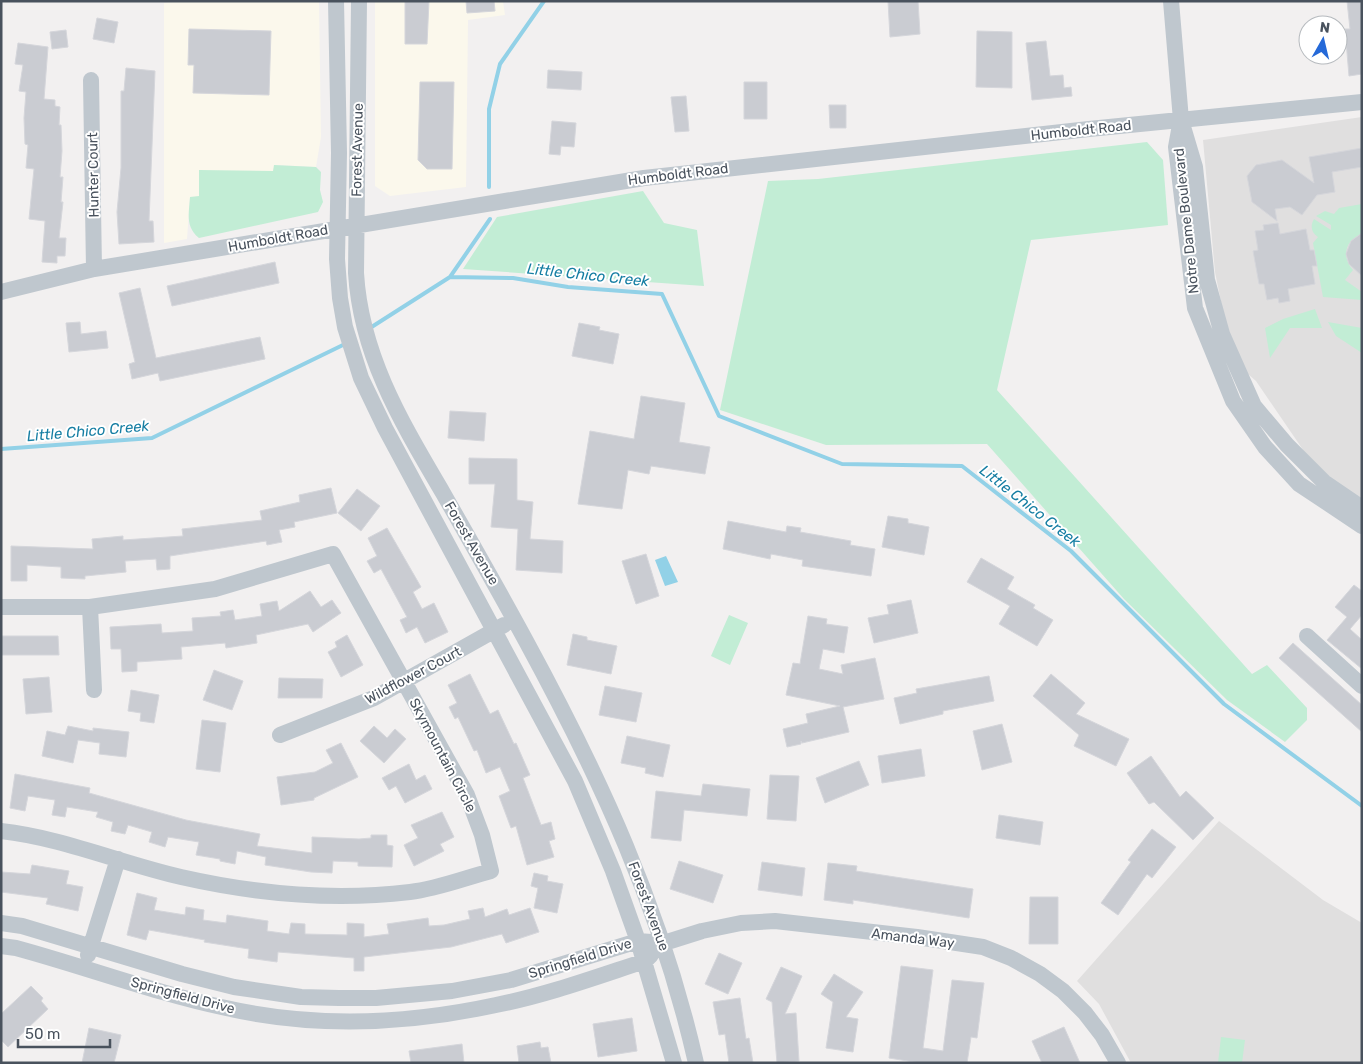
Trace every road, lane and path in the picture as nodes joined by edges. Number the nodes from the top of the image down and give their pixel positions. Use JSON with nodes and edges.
{"nodes":[{"id":1,"x":336,"y":1,"type":"edge"},
{"id":2,"x":358,"y":1,"type":"edge"},
{"id":3,"x":1171,"y":1,"type":"edge"},
{"id":4,"x":91,"y":80,"type":"dead end"},
{"id":5,"x":1362,"y":102,"type":"edge"},
{"id":6,"x":1181,"y":120,"type":"junction"},
{"id":7,"x":356,"y":225,"type":"junction"},
{"id":8,"x":337,"y":228,"type":"junction"},
{"id":9,"x":94,"y":269,"type":"junction"},
{"id":10,"x":1,"y":292,"type":"edge"},
{"id":11,"x":1362,"y":508,"type":"edge"},
{"id":12,"x":1362,"y":526,"type":"edge"},
{"id":13,"x":1,"y":607,"type":"edge"},
{"id":14,"x":90,"y":607,"type":"junction"},
{"id":15,"x":514,"y":618,"type":"junction"},
{"id":16,"x":494,"y":630,"type":"junction"},
{"id":17,"x":1306,"y":636,"type":"dead end"},
{"id":18,"x":403,"y":682,"type":"junction"},
{"id":19,"x":1362,"y":686,"type":"edge"},
{"id":20,"x":94,"y":690,"type":"dead end"},
{"id":21,"x":280,"y":735,"type":"dead end"},
{"id":22,"x":1,"y":831,"type":"edge"},
{"id":23,"x":118,"y":859,"type":"junction"},
{"id":24,"x":1,"y":923,"type":"edge"},
{"id":25,"x":638,"y":941,"type":"junction"},
{"id":26,"x":664,"y":943,"type":"junction"},
{"id":27,"x":1,"y":946,"type":"edge"},
{"id":28,"x":91,"y":946,"type":"junction"},
{"id":29,"x":645,"y":961,"type":"junction"},
{"id":30,"x":84,"y":967,"type":"junction"},
{"id":31,"x":674,"y":1063,"type":"edge"},
{"id":32,"x":696,"y":1063,"type":"edge"},
{"id":33,"x":1118,"y":1063,"type":"edge"}],
"edges":[{"from":1,"to":8,"type":"street","name":"Forest Avenue"},
{"from":2,"to":7,"type":"street","name":"Forest Avenue"},
{"from":3,"to":6,"type":"street"},
{"from":4,"to":9,"type":"street","name":"Hunter Court"},
{"from":5,"to":6,"type":"street","name":"Humboldt Road"},
{"from":6,"to":7,"type":"street","name":"Humboldt Road"},
{"from":6,"to":11,"type":"street","name":"Notre Dame Boulevard"},
{"from":6,"to":12,"type":"street","name":"Notre Dame Boulevard"},
{"from":7,"to":8,"type":"street","name":"Humboldt Road"},
{"from":7,"to":15,"type":"street","name":"Forest Avenue"},
{"from":8,"to":9,"type":"street","name":"Humboldt Road"},
{"from":8,"to":16,"type":"street","name":"Forest Avenue"},
{"from":9,"to":10,"type":"street","name":"Humboldt Road"},
{"from":13,"to":14,"type":"street","name":"Skymountain Circle"},
{"from":14,"to":18,"type":"street","name":"Skymountain Circle"},
{"from":14,"to":20,"type":"street"},
{"from":15,"to":16,"type":"street","name":"Wildflower Court"},
{"from":15,"to":26,"type":"street","name":"Forest Avenue"},
{"from":16,"to":18,"type":"street","name":"Wildflower Court"},
{"from":16,"to":25,"type":"street","name":"Forest Avenue"},
{"from":17,"to":19,"type":"street"},
{"from":18,"to":21,"type":"street","name":"Wildflower Court"},
{"from":18,"to":23,"type":"street","name":"Skymountain Circle"},
{"from":22,"to":23,"type":"street","name":"Skymountain Circle"},
{"from":23,"to":28,"type":"street"},
{"from":24,"to":28,"type":"street","name":"Springfield Drive"},
{"from":25,"to":26,"type":"street","name":"Springfield Drive"},
{"from":25,"to":28,"type":"street","name":"Springfield Drive"},
{"from":25,"to":29,"type":"street","name":"Forest Avenue"},
{"from":26,"to":29,"type":"street","name":"Springfield Drive"},
{"from":26,"to":32,"type":"street","name":"Forest Avenue"},
{"from":26,"to":33,"type":"street","name":"Amanda Way"},
{"from":27,"to":30,"type":"street","name":"Springfield Drive"},
{"from":28,"to":30,"type":"street"},
{"from":29,"to":30,"type":"street","name":"Springfield Drive"},
{"from":29,"to":31,"type":"street","name":"Forest Avenue"}]}
